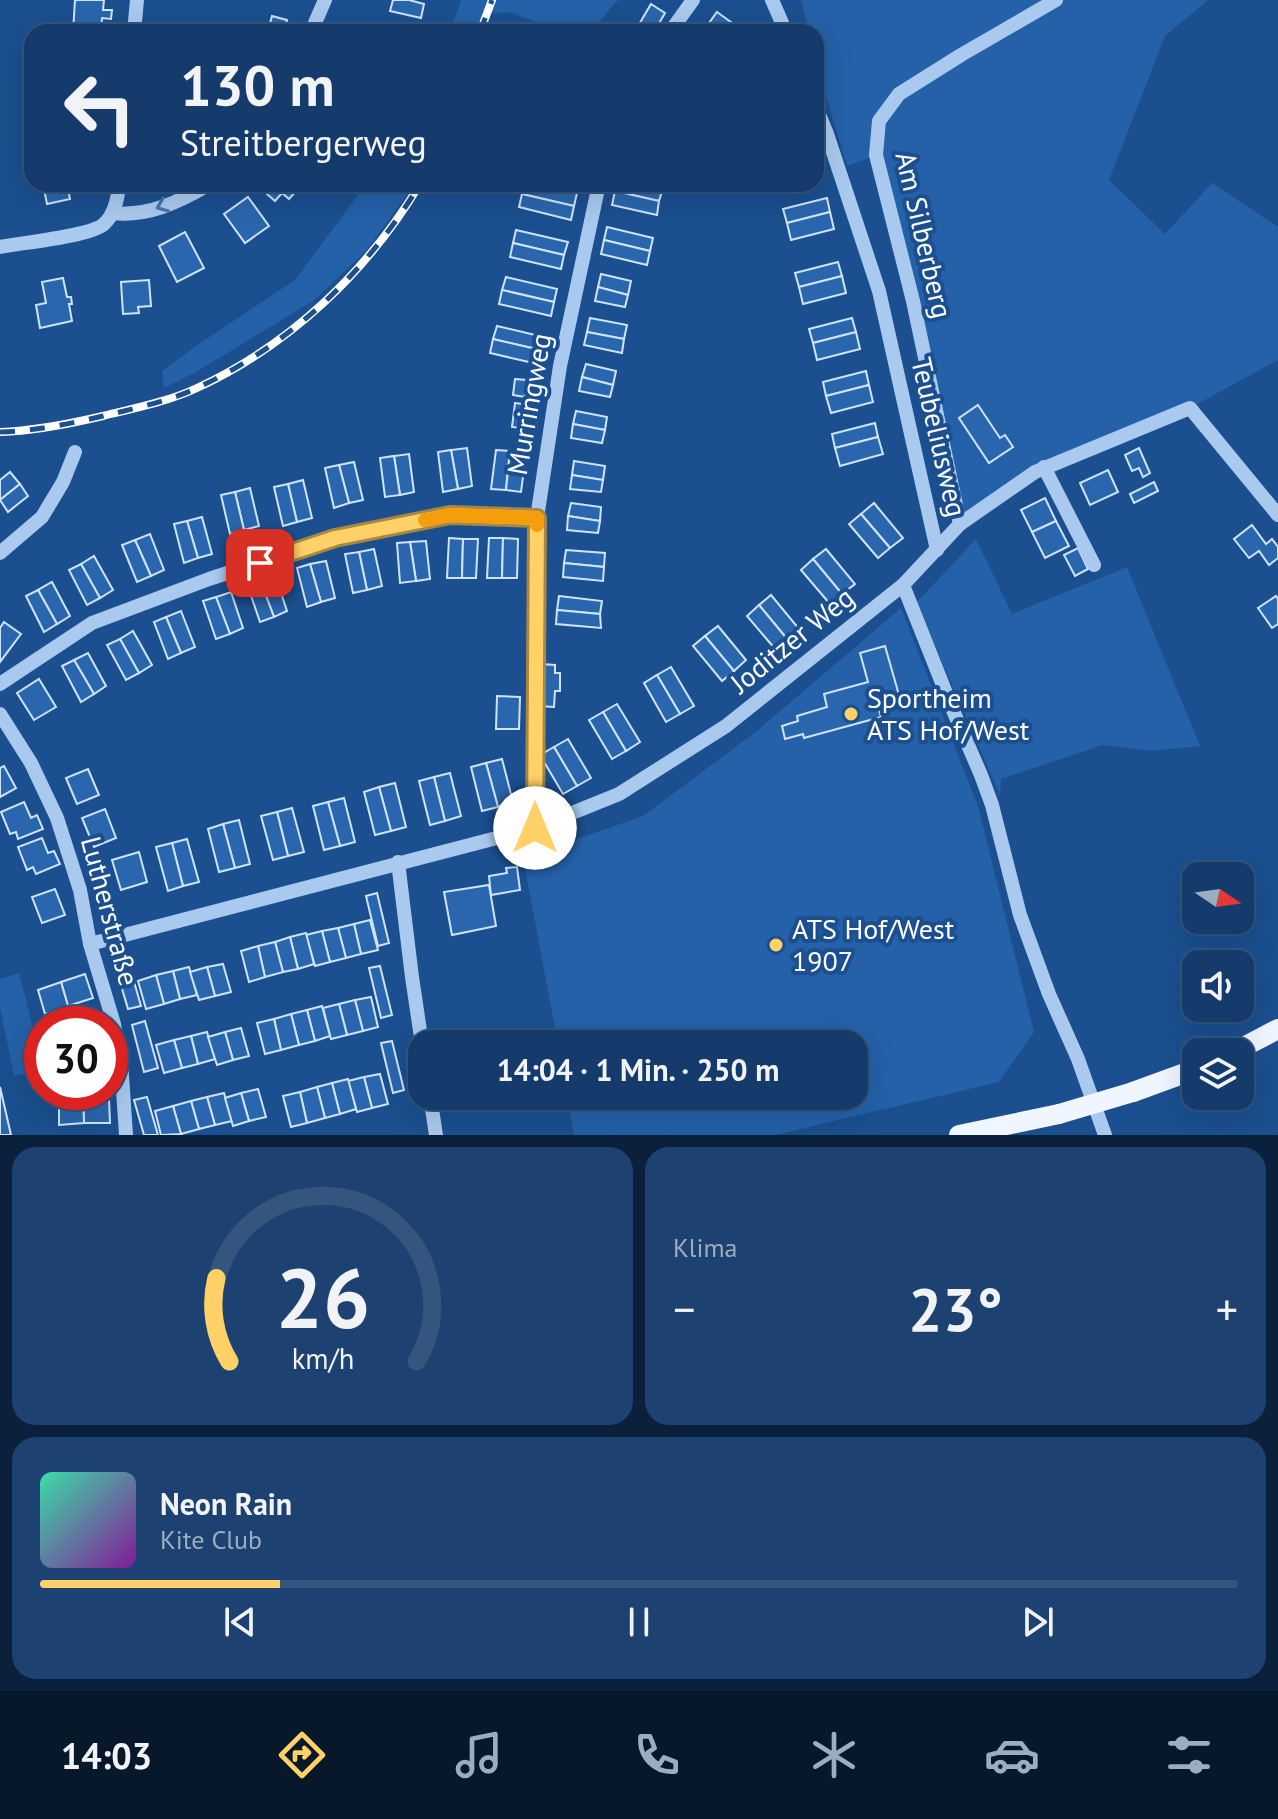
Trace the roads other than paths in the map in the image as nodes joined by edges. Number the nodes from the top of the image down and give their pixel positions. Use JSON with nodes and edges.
{"nodes":[{"id":1,"x":137,"y":0,"type":"edge"},
{"id":2,"x":325,"y":0,"type":"edge"},
{"id":3,"x":693,"y":0,"type":"edge"},
{"id":4,"x":772,"y":0,"type":"edge"},
{"id":5,"x":1056,"y":0,"type":"edge"},
{"id":6,"x":135,"y":24,"type":"edge"},
{"id":7,"x":314,"y":24,"type":"edge"},
{"id":8,"x":676,"y":24,"type":"edge"},
{"id":9,"x":782,"y":24,"type":"edge"},
{"id":10,"x":824,"y":127,"type":"edge"},
{"id":11,"x":119,"y":192,"type":"edge"},
{"id":12,"x":196,"y":192,"type":"edge"},
{"id":13,"x":597,"y":192,"type":"edge"},
{"id":14,"x":112,"y":213,"type":"junction"},
{"id":15,"x":0,"y":247,"type":"edge"},
{"id":16,"x":75,"y":452,"type":"dead end"},
{"id":17,"x":1044,"y":467,"type":"junction"},
{"id":18,"x":1278,"y":515,"type":"edge"},
{"id":19,"x":537,"y":518,"type":"junction"},
{"id":20,"x":960,"y":524,"type":"junction"},
{"id":21,"x":937,"y":550,"type":"junction"},
{"id":22,"x":0,"y":553,"type":"edge"},
{"id":23,"x":1094,"y":565,"type":"dead end"},
{"id":24,"x":903,"y":585,"type":"junction"},
{"id":25,"x":0,"y":684,"type":"edge"},
{"id":26,"x":0,"y":714,"type":"edge"},
{"id":27,"x":535,"y":828,"type":"junction"},
{"id":28,"x":398,"y":862,"type":"junction"},
{"id":29,"x":90,"y":944,"type":"junction"},
{"id":30,"x":1278,"y":1029,"type":"edge"},
{"id":31,"x":420,"y":1030,"type":"edge"},
{"id":32,"x":1254,"y":1042,"type":"edge"},
{"id":33,"x":1182,"y":1074,"type":"edge"},
{"id":34,"x":432,"y":1110,"type":"edge"},
{"id":35,"x":126,"y":1135,"type":"edge"},
{"id":36,"x":436,"y":1135,"type":"edge"},
{"id":37,"x":959,"y":1135,"type":"edge"},
{"id":38,"x":1105,"y":1135,"type":"edge"}],
"edges":[{"from":1,"to":6,"type":"street"},
{"from":2,"to":7,"type":"street"},
{"from":3,"to":8,"type":"street"},
{"from":4,"to":9,"type":"street"},
{"from":5,"to":20,"type":"street","name":"Am Silberberg"},
{"from":10,"to":21,"type":"street","name":"Teubeliusweg"},
{"from":11,"to":14,"type":"street"},
{"from":12,"to":14,"type":"street","one_way":true},
{"from":13,"to":19,"type":"street","name":"Murringweg"},
{"from":14,"to":15,"type":"street"},
{"from":16,"to":22,"type":"street"},
{"from":17,"to":18,"type":"street","name":"Joditzer Weg"},
{"from":17,"to":20,"type":"street","name":"Joditzer Weg"},
{"from":17,"to":23,"type":"street"},
{"from":19,"to":25,"type":"street"},
{"from":19,"to":27,"type":"street","name":"Murringweg"},
{"from":20,"to":21,"type":"street","name":"Joditzer Weg"},
{"from":21,"to":24,"type":"street","name":"Joditzer Weg"},
{"from":24,"to":27,"type":"street","name":"Joditzer Weg"},
{"from":24,"to":38,"type":"street"},
{"from":26,"to":29,"type":"street","name":"Lutherstraße"},
{"from":27,"to":28,"type":"street","name":"Joditzer Weg"},
{"from":28,"to":29,"type":"street","name":"Joditzer Weg"},
{"from":28,"to":31,"type":"street"},
{"from":29,"to":35,"type":"street","name":"Lutherstraße"},
{"from":30,"to":32,"type":"main road"},
{"from":33,"to":37,"type":"main road","bridge":true},
{"from":34,"to":36,"type":"street"}]}
